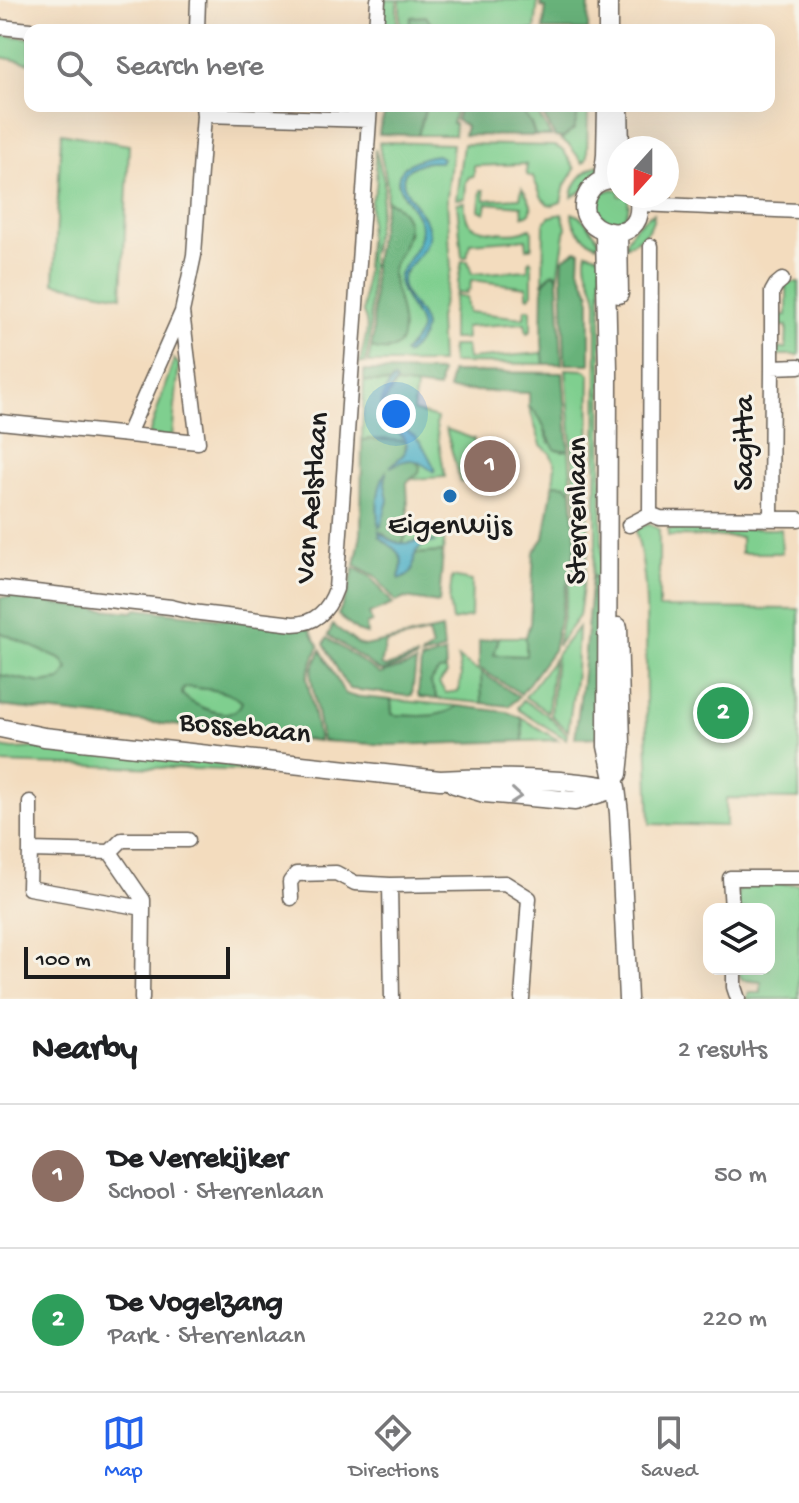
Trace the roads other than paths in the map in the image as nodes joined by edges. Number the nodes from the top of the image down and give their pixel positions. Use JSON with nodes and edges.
{"nodes":[{"id":1,"x":198,"y":0,"type":"edge"},
{"id":2,"x":378,"y":0,"type":"edge"},
{"id":3,"x":608,"y":0,"type":"edge"},
{"id":4,"x":618,"y":0,"type":"edge"},
{"id":5,"x":197,"y":24,"type":"edge"},
{"id":6,"x":376,"y":24,"type":"edge"},
{"id":7,"x":608,"y":24,"type":"edge"},
{"id":8,"x":618,"y":24,"type":"edge"},
{"id":9,"x":0,"y":27,"type":"edge"},
{"id":10,"x":24,"y":29,"type":"edge"},
{"id":11,"x":203,"y":112,"type":"edge"},
{"id":12,"x":286,"y":112,"type":"edge"},
{"id":13,"x":607,"y":112,"type":"edge"},
{"id":14,"x":619,"y":112,"type":"edge"},
{"id":15,"x":370,"y":113,"type":"edge"},
{"id":16,"x":620,"y":136,"type":"edge"},
{"id":17,"x":607,"y":163,"type":"edge"},
{"id":18,"x":607,"y":181,"type":"edge"},
{"id":19,"x":679,"y":203,"type":"edge"},
{"id":20,"x":638,"y":208,"type":"edge"},
{"id":21,"x":799,"y":211,"type":"edge"},
{"id":22,"x":612,"y":232,"type":"junction"},
{"id":23,"x":651,"y":246,"type":"dead end"},
{"id":24,"x":782,"y":280,"type":"dead end"},
{"id":25,"x":182,"y":312,"type":"junction"},
{"id":26,"x":799,"y":366,"type":"edge"},
{"id":27,"x":772,"y":367,"type":"junction"},
{"id":28,"x":0,"y":422,"type":"edge"},
{"id":29,"x":128,"y":434,"type":"junction"},
{"id":30,"x":650,"y":514,"type":"junction"},
{"id":31,"x":771,"y":519,"type":"junction"},
{"id":32,"x":799,"y":519,"type":"edge"},
{"id":33,"x":629,"y":525,"type":"dead end"},
{"id":34,"x":0,"y":588,"type":"edge"},
{"id":35,"x":0,"y":728,"type":"edge"},
{"id":36,"x":44,"y":737,"type":"junction"},
{"id":37,"x":0,"y":741,"type":"edge"},
{"id":38,"x":616,"y":788,"type":"junction"},
{"id":39,"x":30,"y":802,"type":"dead end"},
{"id":40,"x":188,"y":840,"type":"dead end"},
{"id":41,"x":30,"y":850,"type":"junction"},
{"id":42,"x":110,"y":852,"type":"junction"},
{"id":43,"x":799,"y":878,"type":"edge"},
{"id":44,"x":390,"y":885,"type":"junction"},
{"id":45,"x":291,"y":898,"type":"dead end"},
{"id":46,"x":732,"y":903,"type":"edge"},
{"id":47,"x":143,"y":908,"type":"junction"},
{"id":48,"x":734,"y":975,"type":"edge"},
{"id":49,"x":629,"y":997,"type":"edge"},
{"id":50,"x":142,"y":999,"type":"edge"},
{"id":51,"x":392,"y":999,"type":"edge"},
{"id":52,"x":522,"y":999,"type":"edge"},
{"id":53,"x":738,"y":999,"type":"edge"}],
"edges":[{"from":1,"to":5,"type":"street"},
{"from":2,"to":6,"type":"street"},
{"from":3,"to":7,"type":"street"},
{"from":4,"to":8,"type":"street"},
{"from":9,"to":10,"type":"street"},
{"from":11,"to":25,"type":"street"},
{"from":12,"to":15,"type":"street"},
{"from":13,"to":17,"type":"street"},
{"from":14,"to":16,"type":"street"},
{"from":15,"to":34,"type":"street","name":"Van Aelstlaan"},
{"from":18,"to":22,"type":"street"},
{"from":19,"to":21,"type":"street"},
{"from":20,"to":22,"type":"street"},
{"from":22,"to":38,"type":"street","name":"Sterrenlaan"},
{"from":23,"to":30,"type":"street"},
{"from":24,"to":27,"type":"street","name":"Sagitta"},
{"from":25,"to":29,"type":"street"},
{"from":25,"to":29,"type":"street"},
{"from":26,"to":27,"type":"street","name":"Sagitta"},
{"from":27,"to":31,"type":"street","name":"Sagitta"},
{"from":28,"to":29,"type":"street"},
{"from":30,"to":31,"type":"street"},
{"from":30,"to":33,"type":"street","name":"Sterrenlaan"},
{"from":31,"to":32,"type":"street"},
{"from":35,"to":36,"type":"street","name":"Bossebaan"},
{"from":36,"to":37,"type":"street","name":"Bossebaan"},
{"from":36,"to":38,"type":"street","name":"Bossebaan"},
{"from":38,"to":49,"type":"street","name":"Sterrenlaan"},
{"from":39,"to":41,"type":"street"},
{"from":40,"to":42,"type":"street"},
{"from":41,"to":42,"type":"street"},
{"from":41,"to":47,"type":"street"},
{"from":42,"to":47,"type":"street"},
{"from":43,"to":46,"type":"street"},
{"from":44,"to":45,"type":"street"},
{"from":44,"to":51,"type":"street"},
{"from":44,"to":52,"type":"street"},
{"from":47,"to":50,"type":"street"},
{"from":48,"to":53,"type":"street"}]}
